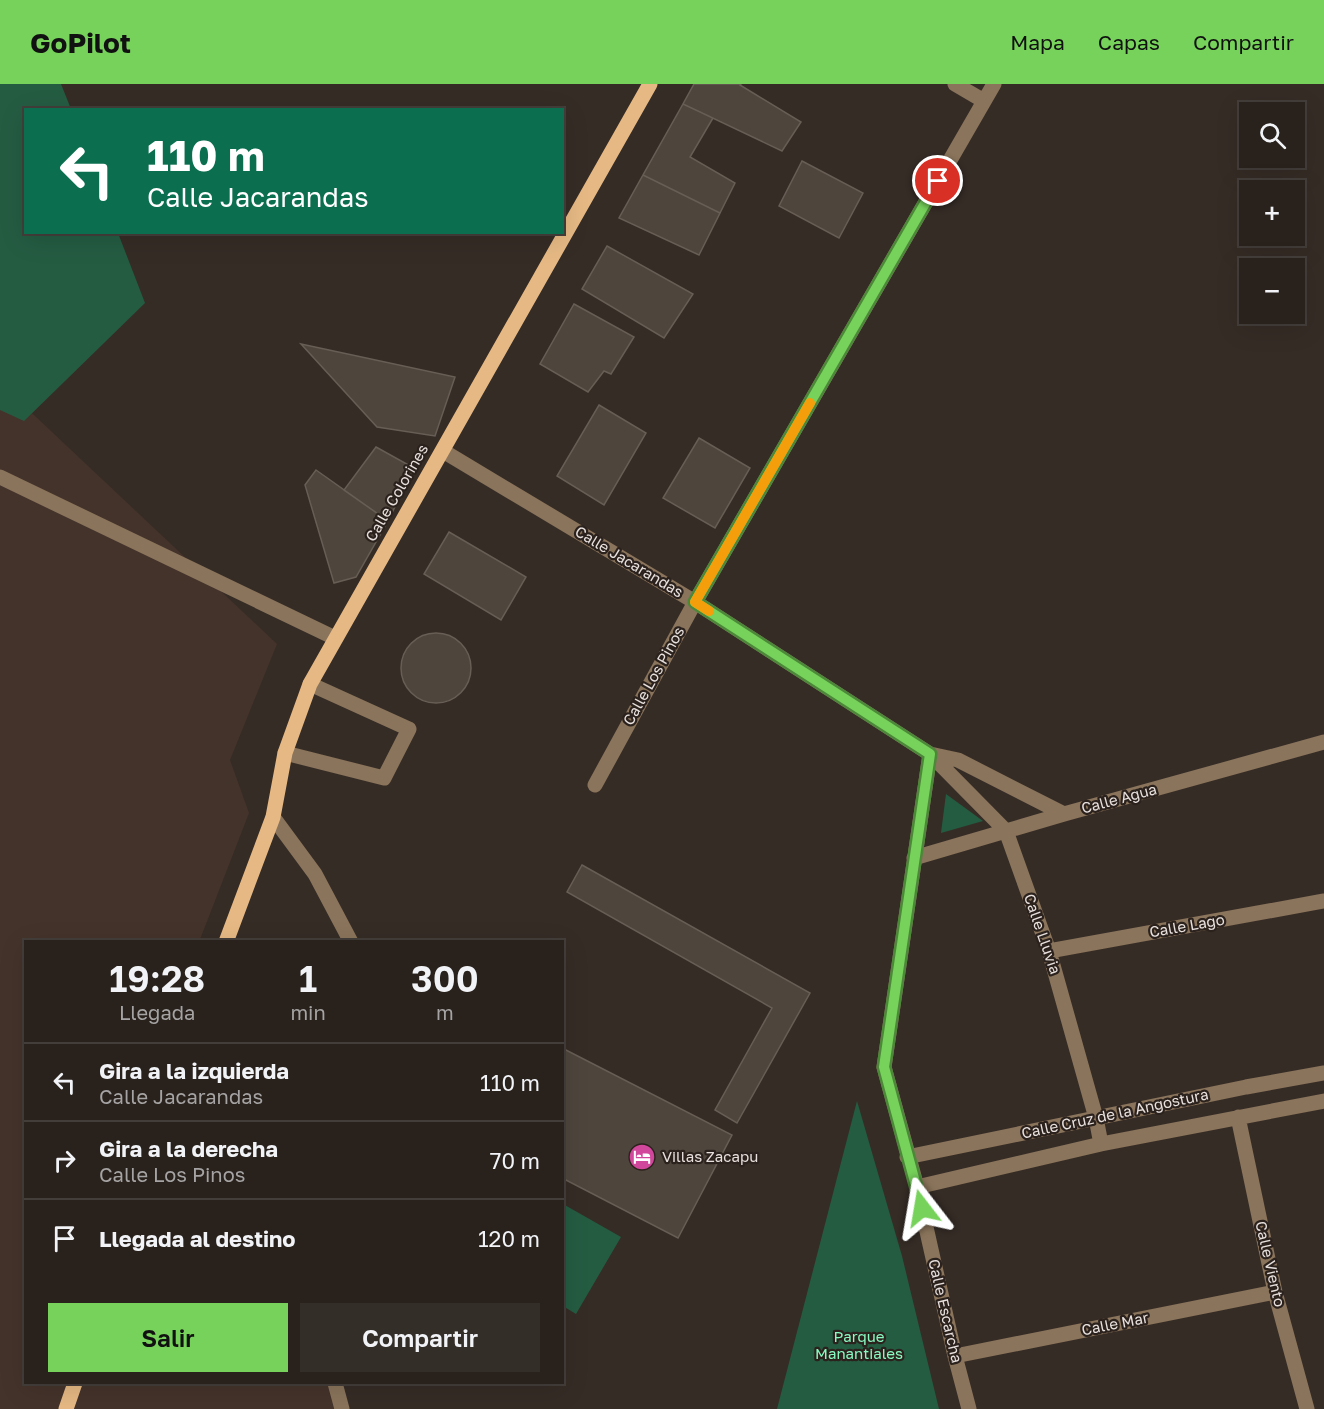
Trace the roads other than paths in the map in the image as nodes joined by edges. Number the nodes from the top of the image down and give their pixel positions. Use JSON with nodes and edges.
{"nodes":[{"id":1,"x":650,"y":84,"type":"edge"},
{"id":2,"x":955,"y":84,"type":"edge"},
{"id":3,"x":993,"y":84,"type":"edge"},
{"id":4,"x":984,"y":100,"type":"junction"},
{"id":5,"x":443,"y":451,"type":"junction"},
{"id":6,"x":0,"y":477,"type":"edge"},
{"id":7,"x":695,"y":602,"type":"junction"},
{"id":8,"x":335,"y":638,"type":"junction"},
{"id":9,"x":310,"y":684,"type":"junction"},
{"id":10,"x":1324,"y":742,"type":"edge"},
{"id":11,"x":285,"y":753,"type":"junction"},
{"id":12,"x":930,"y":754,"type":"junction"},
{"id":13,"x":595,"y":784,"type":"dead end"},
{"id":14,"x":1064,"y":814,"type":"junction"},
{"id":15,"x":273,"y":817,"type":"junction"},
{"id":16,"x":1006,"y":831,"type":"junction"},
{"id":17,"x":914,"y":858,"type":"junction"},
{"id":18,"x":1324,"y":901,"type":"edge"},
{"id":19,"x":227,"y":940,"type":"edge"},
{"id":20,"x":350,"y":940,"type":"edge"},
{"id":21,"x":1049,"y":951,"type":"junction"},
{"id":22,"x":1324,"y":1073,"type":"edge"},
{"id":23,"x":1324,"y":1101,"type":"edge"},
{"id":24,"x":1238,"y":1117,"type":"junction"},
{"id":25,"x":1096,"y":1118,"type":"junction"},
{"id":26,"x":1101,"y":1144,"type":"junction"},
{"id":27,"x":907,"y":1157,"type":"junction"},
{"id":28,"x":917,"y":1187,"type":"junction"},
{"id":29,"x":1275,"y":1292,"type":"junction"},
{"id":30,"x":955,"y":1356,"type":"junction"},
{"id":31,"x":75,"y":1384,"type":"edge"},
{"id":32,"x":335,"y":1384,"type":"edge"},
{"id":33,"x":66,"y":1409,"type":"edge"},
{"id":34,"x":342,"y":1409,"type":"edge"},
{"id":35,"x":969,"y":1409,"type":"edge"},
{"id":36,"x":1306,"y":1409,"type":"edge"}],
"edges":[{"from":1,"to":5,"type":"main road","name":"Calle Colorines"},
{"from":2,"to":4,"type":"street"},
{"from":3,"to":4,"type":"street","name":"Calle Los Pinos"},
{"from":4,"to":7,"type":"street","name":"Calle Los Pinos"},
{"from":5,"to":7,"type":"street","name":"Calle Jacarandas"},
{"from":5,"to":8,"type":"main road","name":"Calle Colorines"},
{"from":6,"to":8,"type":"street"},
{"from":7,"to":12,"type":"street","name":"Calle Jacarandas"},
{"from":7,"to":13,"type":"street","name":"Calle Los Pinos"},
{"from":8,"to":9,"type":"main road","name":"Calle Colorines"},
{"from":9,"to":11,"type":"main road","name":"Calle Colorines"},
{"from":9,"to":11,"type":"street"},
{"from":10,"to":14,"type":"street","name":"Calle Agua"},
{"from":11,"to":15,"type":"main road","name":"Calle Colorines"},
{"from":12,"to":14,"type":"street","name":"Calle Jacarandas"},
{"from":12,"to":16,"type":"street","name":"Calle Lluvia"},
{"from":12,"to":17,"type":"street","name":"Calle Escarcha"},
{"from":14,"to":16,"type":"street","name":"Calle Agua"},
{"from":15,"to":19,"type":"main road","name":"Calle Colorines"},
{"from":15,"to":20,"type":"street"},
{"from":16,"to":17,"type":"street","name":"Calle Agua"},
{"from":16,"to":21,"type":"street","name":"Calle Lluvia"},
{"from":17,"to":27,"type":"street","name":"Calle Escarcha"},
{"from":18,"to":21,"type":"street","name":"Calle Lago"},
{"from":21,"to":25,"type":"street","name":"Calle Lluvia"},
{"from":22,"to":25,"type":"street","name":"Calle Cruz de la Angostura"},
{"from":23,"to":24,"type":"street","name":"Calle Cruz de la Angostura"},
{"from":24,"to":26,"type":"street","name":"Calle Cruz de la Angostura"},
{"from":24,"to":29,"type":"street","name":"Calle Viento"},
{"from":25,"to":26,"type":"street","name":"Calle Lluvia"},
{"from":25,"to":27,"type":"street","name":"Calle Cruz de la Angostura"},
{"from":26,"to":28,"type":"street","name":"Calle Cruz de la Angostura"},
{"from":27,"to":28,"type":"street","name":"Calle Escarcha"},
{"from":28,"to":30,"type":"street","name":"Calle Escarcha"},
{"from":29,"to":30,"type":"street","name":"Calle Mar"},
{"from":29,"to":36,"type":"street","name":"Calle Viento"},
{"from":30,"to":35,"type":"street","name":"Calle Escarcha"},
{"from":31,"to":33,"type":"main road"},
{"from":32,"to":34,"type":"street"}]}
